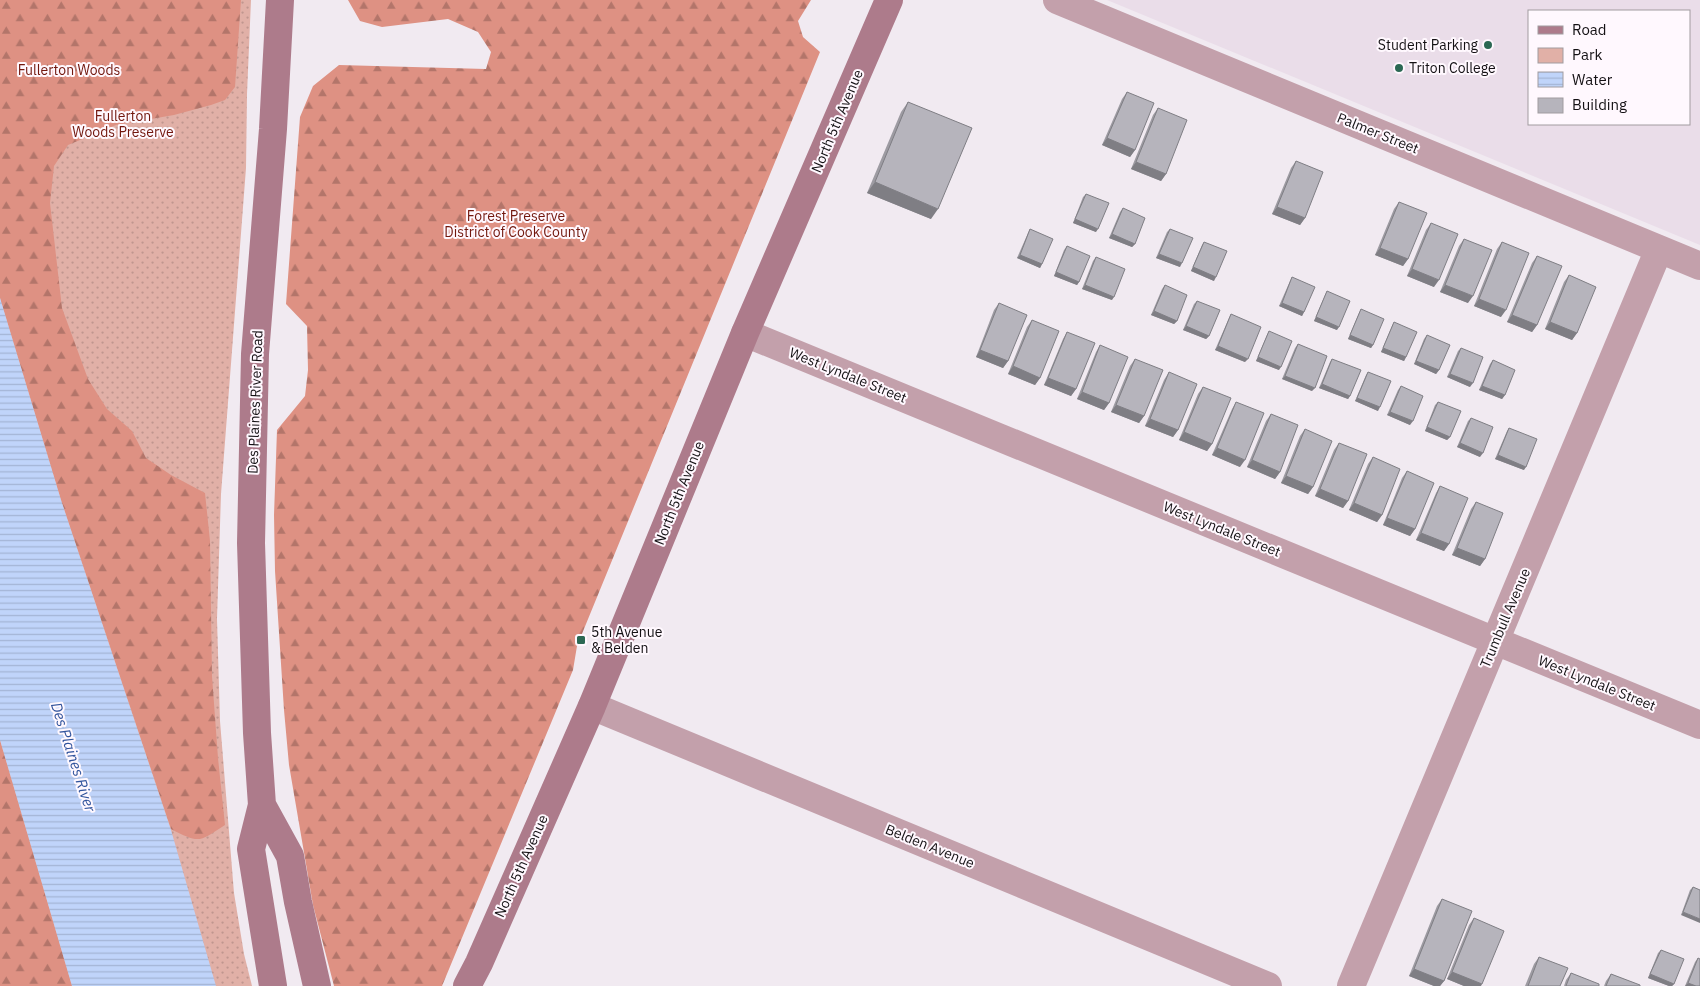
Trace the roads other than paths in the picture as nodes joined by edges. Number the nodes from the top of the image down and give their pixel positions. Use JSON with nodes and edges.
{"nodes":[{"id":1,"x":280,"y":0,"type":"edge"},
{"id":2,"x":889,"y":0,"type":"edge"},
{"id":3,"x":1057,"y":0,"type":"edge"},
{"id":4,"x":1659,"y":249,"type":"junction"},
{"id":5,"x":1700,"y":266,"type":"edge"},
{"id":6,"x":745,"y":333,"type":"junction"},
{"id":7,"x":1495,"y":641,"type":"junction"},
{"id":8,"x":592,"y":706,"type":"junction"},
{"id":9,"x":1700,"y":725,"type":"edge"},
{"id":10,"x":262,"y":805,"type":"junction"},
{"id":11,"x":474,"y":978,"type":"edge"},
{"id":12,"x":273,"y":986,"type":"edge"},
{"id":13,"x":317,"y":986,"type":"edge"},
{"id":14,"x":1268,"y":986,"type":"edge"},
{"id":15,"x":1351,"y":986,"type":"edge"}],
"edges":[{"from":1,"to":10,"type":"main road","name":"Des Plaines River Road"},
{"from":2,"to":6,"type":"main road","name":"North 5th Avenue"},
{"from":3,"to":4,"type":"street","name":"Palmer Street"},
{"from":4,"to":5,"type":"street","name":"Palmer Street"},
{"from":4,"to":7,"type":"street","name":"Trumbull Avenue"},
{"from":6,"to":7,"type":"street","name":"West Lyndale Street"},
{"from":6,"to":8,"type":"main road","name":"North 5th Avenue"},
{"from":7,"to":9,"type":"street","name":"West Lyndale Street"},
{"from":7,"to":15,"type":"street","name":"Trumbull Avenue"},
{"from":8,"to":11,"type":"main road","name":"North 5th Avenue"},
{"from":8,"to":14,"type":"street","name":"Belden Avenue"},
{"from":10,"to":12,"type":"main road","name":"Des Plaines River Road"},
{"from":10,"to":13,"type":"main road","name":"Des Plaines River Road"}]}
